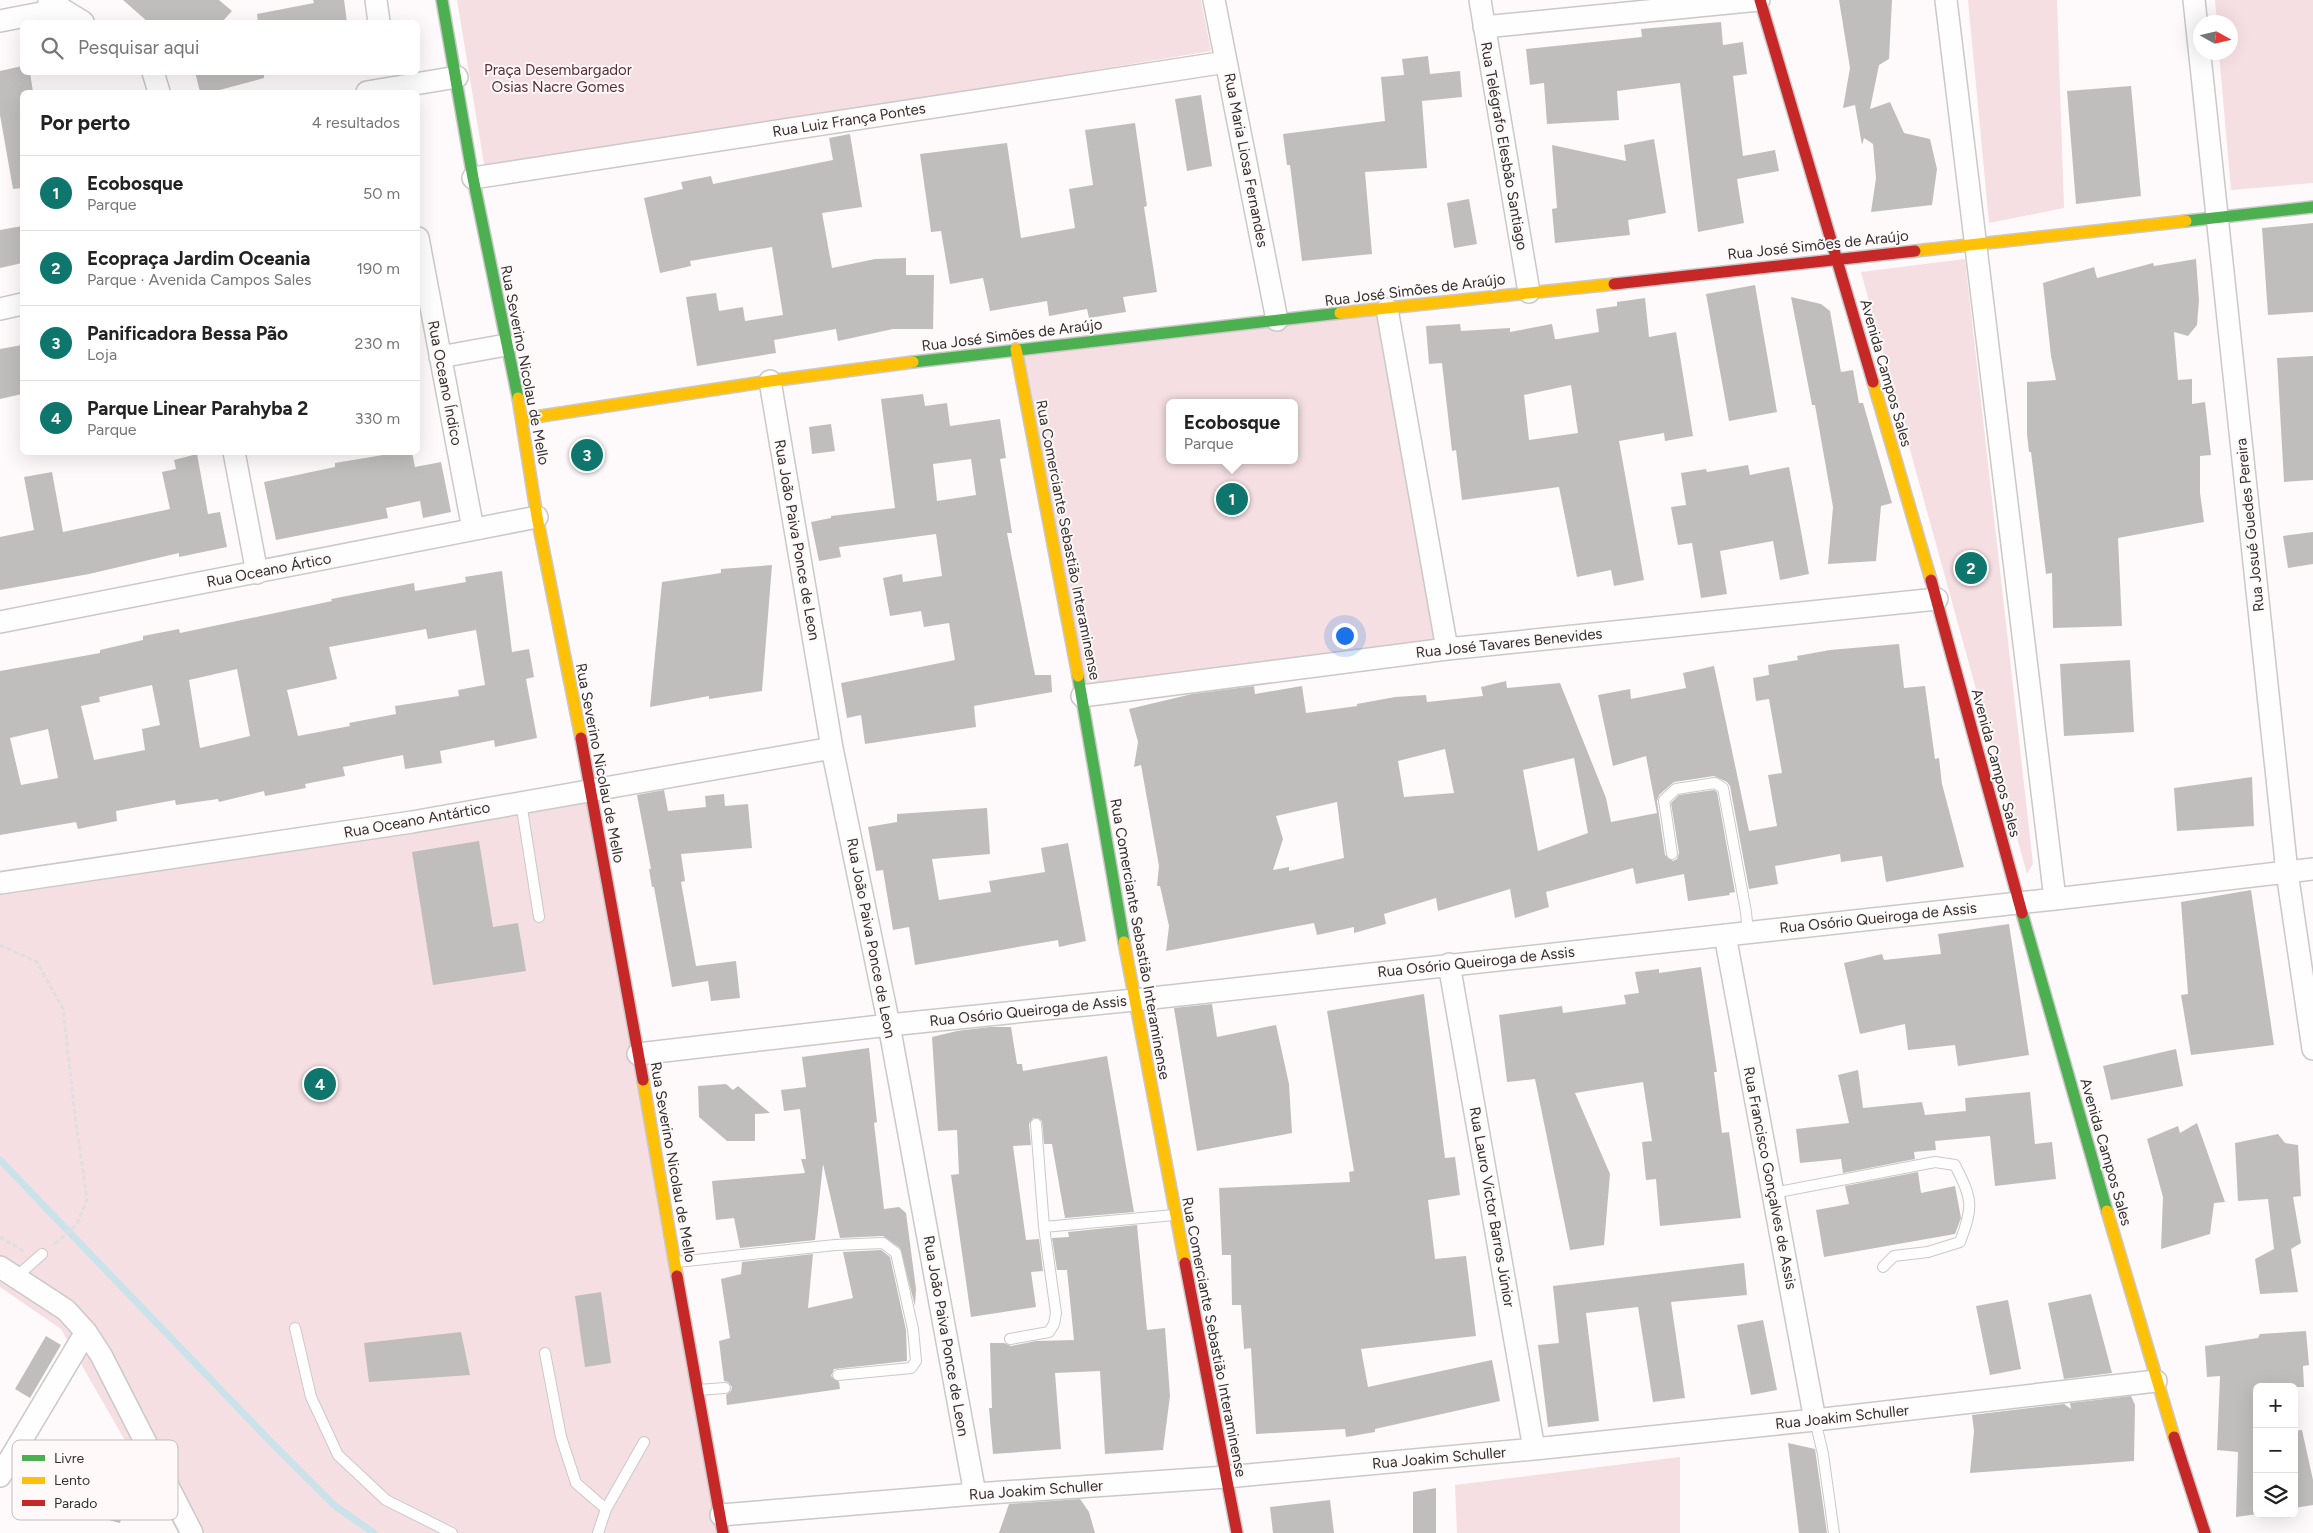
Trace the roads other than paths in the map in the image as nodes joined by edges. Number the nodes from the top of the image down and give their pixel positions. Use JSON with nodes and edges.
{"nodes":[{"id":1,"x":376,"y":0,"type":"edge"},
{"id":2,"x":442,"y":0,"type":"edge"},
{"id":3,"x":1214,"y":0,"type":"edge"},
{"id":4,"x":1480,"y":0,"type":"edge"},
{"id":5,"x":1760,"y":0,"type":"edge"},
{"id":6,"x":1946,"y":0,"type":"edge"},
{"id":7,"x":2194,"y":0,"type":"edge"},
{"id":8,"x":54,"y":4,"type":"edge"},
{"id":9,"x":80,"y":20,"type":"edge"},
{"id":10,"x":379,"y":20,"type":"edge"},
{"id":11,"x":0,"y":21,"type":"edge"},
{"id":12,"x":1484,"y":27,"type":"junction"},
{"id":13,"x":1226,"y":62,"type":"junction"},
{"id":14,"x":154,"y":75,"type":"edge"},
{"id":15,"x":457,"y":77,"type":"junction"},
{"id":16,"x":389,"y":84,"type":"edge"},
{"id":17,"x":158,"y":90,"type":"edge"},
{"id":18,"x":372,"y":90,"type":"edge"},
{"id":19,"x":473,"y":178,"type":"junction"},
{"id":20,"x":2313,"y":207,"type":"edge"},
{"id":21,"x":2217,"y":216,"type":"junction"},
{"id":22,"x":1976,"y":242,"type":"junction"},
{"id":23,"x":420,"y":249,"type":"edge"},
{"id":24,"x":1837,"y":258,"type":"junction"},
{"id":25,"x":1529,"y":292,"type":"junction"},
{"id":26,"x":20,"y":304,"type":"edge"},
{"id":27,"x":0,"y":309,"type":"edge"},
{"id":28,"x":1387,"y":309,"type":"junction"},
{"id":29,"x":1278,"y":320,"type":"junction"},
{"id":30,"x":506,"y":345,"type":"junction"},
{"id":31,"x":1016,"y":349,"type":"junction"},
{"id":32,"x":440,"y":357,"type":"junction"},
{"id":33,"x":770,"y":381,"type":"junction"},
{"id":34,"x":522,"y":419,"type":"junction"},
{"id":35,"x":235,"y":455,"type":"edge"},
{"id":36,"x":537,"y":517,"type":"junction"},
{"id":37,"x":473,"y":529,"type":"junction"},
{"id":38,"x":258,"y":572,"type":"junction"},
{"id":39,"x":1936,"y":599,"type":"junction"},
{"id":40,"x":0,"y":622,"type":"edge"},
{"id":41,"x":1447,"y":649,"type":"junction"},
{"id":42,"x":1082,"y":696,"type":"junction"},
{"id":43,"x":832,"y":748,"type":"junction"},
{"id":44,"x":591,"y":790,"type":"junction"},
{"id":45,"x":521,"y":802,"type":"junction"},
{"id":46,"x":1672,"y":854,"type":"dead end"},
{"id":47,"x":2313,"y":869,"type":"edge"},
{"id":48,"x":2287,"y":872,"type":"junction"},
{"id":49,"x":0,"y":883,"type":"edge"},
{"id":50,"x":2055,"y":899,"type":"junction"},
{"id":51,"x":2019,"y":902,"type":"junction"},
{"id":52,"x":539,"y":917,"type":"dead end"},
{"id":53,"x":1748,"y":932,"type":"junction"},
{"id":54,"x":1725,"y":935,"type":"junction"},
{"id":55,"x":1449,"y":964,"type":"junction"},
{"id":56,"x":1134,"y":1000,"type":"junction"},
{"id":57,"x":889,"y":1025,"type":"junction"},
{"id":58,"x":2313,"y":1049,"type":"edge"},
{"id":59,"x":638,"y":1054,"type":"junction"},
{"id":60,"x":1036,"y":1124,"type":"dead end"},
{"id":61,"x":1773,"y":1193,"type":"junction"},
{"id":62,"x":1176,"y":1215,"type":"junction"},
{"id":63,"x":1044,"y":1227,"type":"junction"},
{"id":64,"x":42,"y":1254,"type":"dead end"},
{"id":65,"x":676,"y":1262,"type":"junction"},
{"id":66,"x":1883,"y":1267,"type":"dead end"},
{"id":67,"x":8,"y":1272,"type":"edge"},
{"id":68,"x":295,"y":1328,"type":"dead end"},
{"id":69,"x":86,"y":1332,"type":"junction"},
{"id":70,"x":1010,"y":1339,"type":"dead end"},
{"id":71,"x":545,"y":1353,"type":"dead end"},
{"id":72,"x":838,"y":1375,"type":"dead end"},
{"id":73,"x":2156,"y":1381,"type":"junction"},
{"id":74,"x":725,"y":1388,"type":"dead end"},
{"id":75,"x":698,"y":1390,"type":"junction"},
{"id":76,"x":1815,"y":1420,"type":"junction"},
{"id":77,"x":22,"y":1440,"type":"edge"},
{"id":78,"x":145,"y":1440,"type":"edge"},
{"id":79,"x":644,"y":1442,"type":"dead end"},
{"id":80,"x":1534,"y":1449,"type":"junction"},
{"id":81,"x":12,"y":1456,"type":"edge"},
{"id":82,"x":0,"y":1476,"type":"edge"},
{"id":83,"x":1226,"y":1477,"type":"junction"},
{"id":84,"x":975,"y":1494,"type":"junction"},
{"id":85,"x":178,"y":1505,"type":"edge"},
{"id":86,"x":606,"y":1509,"type":"junction"},
{"id":87,"x":722,"y":1524,"type":"edge"},
{"id":88,"x":192,"y":1533,"type":"edge"},
{"id":89,"x":452,"y":1533,"type":"edge"},
{"id":90,"x":598,"y":1533,"type":"edge"},
{"id":91,"x":1237,"y":1533,"type":"edge"},
{"id":92,"x":1834,"y":1533,"type":"edge"},
{"id":93,"x":2205,"y":1533,"type":"edge"}],
"edges":[{"from":1,"to":10,"type":"street"},
{"from":2,"to":15,"type":"street","name":"Rua Severino Nicolau de Mello"},
{"from":3,"to":13,"type":"street","name":"Rua Maria Liosa Fernandes"},
{"from":4,"to":12,"type":"street","name":"Rua Telégrafo Elesbão Santiago"},
{"from":5,"to":12,"type":"street"},
{"from":5,"to":24,"type":"street","name":"Avenida Campos Sales"},
{"from":6,"to":22,"type":"street"},
{"from":7,"to":21,"type":"street","name":"Rua Josué Guedes Pereira"},
{"from":8,"to":9,"type":"street"},
{"from":8,"to":11,"type":"street"},
{"from":12,"to":25,"type":"street","name":"Rua Telégrafo Elesbão Santiago"},
{"from":13,"to":19,"type":"street","name":"Rua Luiz França Pontes"},
{"from":13,"to":29,"type":"street","name":"Rua Maria Liosa Fernandes"},
{"from":14,"to":17,"type":"street"},
{"from":15,"to":16,"type":"street"},
{"from":15,"to":19,"type":"street","name":"Rua Severino Nicolau de Mello"},
{"from":16,"to":18,"type":"street"},
{"from":19,"to":30,"type":"street","name":"Rua Severino Nicolau de Mello"},
{"from":20,"to":21,"type":"street","name":"Rua José Simões de Araújo"},
{"from":21,"to":22,"type":"street","name":"Rua José Simões de Araújo"},
{"from":21,"to":48,"type":"street","name":"Rua Josué Guedes Pereira"},
{"from":22,"to":24,"type":"street","name":"Rua José Simões de Araújo"},
{"from":22,"to":50,"type":"street"},
{"from":23,"to":32,"type":"street","name":"Rua Oceano Índico"},
{"from":24,"to":25,"type":"street","name":"Rua José Simões de Araújo"},
{"from":24,"to":39,"type":"street","name":"Avenida Campos Sales"},
{"from":25,"to":28,"type":"street","name":"Rua José Simões de Araújo"},
{"from":26,"to":27,"type":"street"},
{"from":28,"to":29,"type":"street","name":"Rua José Simões de Araújo"},
{"from":28,"to":41,"type":"street"},
{"from":29,"to":31,"type":"street","name":"Rua José Simões de Araújo"},
{"from":30,"to":32,"type":"street"},
{"from":30,"to":34,"type":"street","name":"Rua Severino Nicolau de Mello"},
{"from":31,"to":33,"type":"street","name":"Rua José Simões de Araújo"},
{"from":31,"to":42,"type":"street","name":"Rua Comerciante Sebastião Interaminense"},
{"from":32,"to":37,"type":"street","name":"Rua Oceano Índico"},
{"from":33,"to":34,"type":"street","name":"Rua José Simões de Araújo"},
{"from":33,"to":43,"type":"street","name":"Rua João Paiva Ponce de Leon"},
{"from":34,"to":36,"type":"street","name":"Rua Severino Nicolau de Mello"},
{"from":35,"to":38,"type":"street"},
{"from":36,"to":37,"type":"street","name":"Rua Oceano Ártico"},
{"from":36,"to":44,"type":"street","name":"Rua Severino Nicolau de Mello"},
{"from":37,"to":38,"type":"street","name":"Rua Oceano Ártico"},
{"from":38,"to":40,"type":"street","name":"Rua Oceano Ártico"},
{"from":39,"to":41,"type":"street","name":"Rua José Tavares Benevides"},
{"from":39,"to":51,"type":"street","name":"Avenida Campos Sales"},
{"from":41,"to":42,"type":"street","name":"Rua José Tavares Benevides"},
{"from":42,"to":56,"type":"street","name":"Rua Comerciante Sebastião Interaminense"},
{"from":43,"to":44,"type":"street","name":"Rua Oceano Antártico"},
{"from":43,"to":57,"type":"street","name":"Rua João Paiva Ponce de Leon"},
{"from":44,"to":45,"type":"street","name":"Rua Oceano Antártico"},
{"from":44,"to":59,"type":"street","name":"Rua Severino Nicolau de Mello"},
{"from":45,"to":49,"type":"street","name":"Rua Oceano Antártico"},
{"from":45,"to":52,"type":"lane"},
{"from":46,"to":53,"type":"lane"},
{"from":47,"to":48,"type":"street","name":"Rua Osório Queiroga de Assis"},
{"from":48,"to":50,"type":"street","name":"Rua Osório Queiroga de Assis"},
{"from":48,"to":58,"type":"street","name":"Rua Josué Guedes Pereira"},
{"from":50,"to":51,"type":"street","name":"Rua Osório Queiroga de Assis"},
{"from":51,"to":53,"type":"street","name":"Rua Osório Queiroga de Assis"},
{"from":51,"to":73,"type":"street","name":"Avenida Campos Sales"},
{"from":53,"to":54,"type":"street","name":"Rua Osório Queiroga de Assis"},
{"from":54,"to":55,"type":"street","name":"Rua Osório Queiroga de Assis"},
{"from":54,"to":61,"type":"street","name":"Rua Francisco Gonçalves de Assis"},
{"from":55,"to":56,"type":"street","name":"Rua Osório Queiroga de Assis"},
{"from":55,"to":80,"type":"street","name":"Rua Lauro Victor Barros Júnior"},
{"from":56,"to":57,"type":"street","name":"Rua Osório Queiroga de Assis"},
{"from":56,"to":62,"type":"street","name":"Rua Comerciante Sebastião Interaminense"},
{"from":57,"to":59,"type":"street","name":"Rua Osório Queiroga de Assis"},
{"from":57,"to":84,"type":"street","name":"Rua João Paiva Ponce de Leon"},
{"from":59,"to":65,"type":"street","name":"Rua Severino Nicolau de Mello"},
{"from":60,"to":63,"type":"lane"},
{"from":61,"to":66,"type":"lane"},
{"from":61,"to":76,"type":"street","name":"Rua Francisco Gonçalves de Assis"},
{"from":62,"to":63,"type":"lane"},
{"from":62,"to":83,"type":"street","name":"Rua Comerciante Sebastião Interaminense"},
{"from":63,"to":70,"type":"lane"},
{"from":64,"to":67,"type":"lane"},
{"from":65,"to":72,"type":"lane"},
{"from":65,"to":75,"type":"street","name":"Rua Severino Nicolau de Mello"},
{"from":67,"to":69,"type":"street"},
{"from":68,"to":89,"type":"lane"},
{"from":69,"to":77,"type":"street"},
{"from":69,"to":78,"type":"street"},
{"from":71,"to":86,"type":"lane"},
{"from":73,"to":76,"type":"street","name":"Rua Joakim Schuller"},
{"from":73,"to":93,"type":"street","name":"Avenida Campos Sales"},
{"from":74,"to":75,"type":"lane"},
{"from":75,"to":87,"type":"street","name":"Rua Severino Nicolau de Mello"},
{"from":76,"to":80,"type":"street","name":"Rua Joakim Schuller"},
{"from":76,"to":92,"type":"lane"},
{"from":79,"to":86,"type":"lane"},
{"from":80,"to":83,"type":"street","name":"Rua Joakim Schuller"},
{"from":81,"to":82,"type":"street"},
{"from":83,"to":84,"type":"street","name":"Rua Joakim Schuller"},
{"from":83,"to":91,"type":"street","name":"Rua Comerciante Sebastião Interaminense"},
{"from":84,"to":87,"type":"street","name":"Rua Joakim Schuller"},
{"from":85,"to":88,"type":"street"},
{"from":86,"to":90,"type":"lane"}]}
